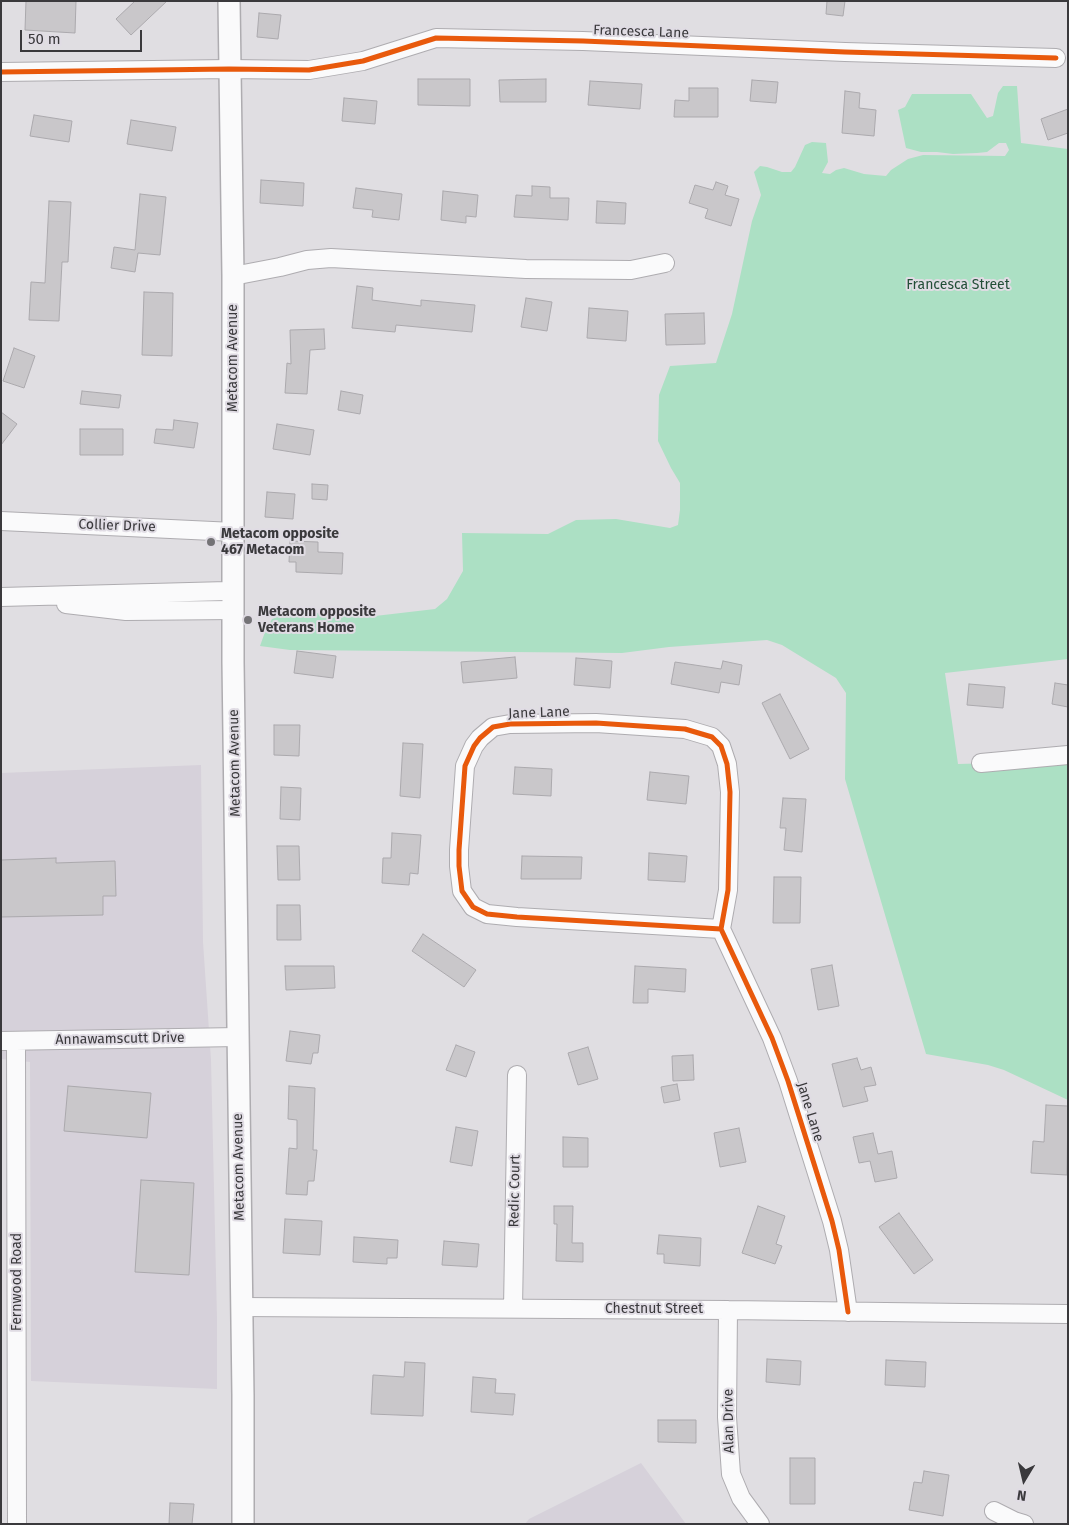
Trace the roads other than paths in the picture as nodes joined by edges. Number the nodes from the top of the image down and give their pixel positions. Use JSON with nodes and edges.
{"nodes":[{"id":1,"x":229,"y":1,"type":"edge"},
{"id":2,"x":1056,"y":58,"type":"dead end"},
{"id":3,"x":230,"y":69,"type":"junction"},
{"id":4,"x":1,"y":72,"type":"edge"},
{"id":5,"x":665,"y":263,"type":"dead end"},
{"id":6,"x":233,"y":276,"type":"junction"},
{"id":7,"x":1,"y":521,"type":"edge"},
{"id":8,"x":234,"y":532,"type":"junction"},
{"id":9,"x":234,"y":588,"type":"junction"},
{"id":10,"x":1,"y":597,"type":"edge"},
{"id":11,"x":234,"y":610,"type":"junction"},
{"id":12,"x":1068,"y":755,"type":"edge"},
{"id":13,"x":981,"y":763,"type":"dead end"},
{"id":14,"x":721,"y":929,"type":"junction"},
{"id":15,"x":238,"y":1037,"type":"junction"},
{"id":16,"x":8,"y":1041,"type":"edge"},
{"id":17,"x":517,"y":1075,"type":"dead end"},
{"id":18,"x":241,"y":1307,"type":"junction"},
{"id":19,"x":513,"y":1308,"type":"junction"},
{"id":20,"x":728,"y":1310,"type":"junction"},
{"id":21,"x":848,"y":1312,"type":"junction"},
{"id":22,"x":1068,"y":1314,"type":"edge"},
{"id":23,"x":994,"y":1511,"type":"dead end"},
{"id":24,"x":17,"y":1524,"type":"edge"},
{"id":25,"x":243,"y":1524,"type":"edge"},
{"id":26,"x":760,"y":1524,"type":"edge"},
{"id":27,"x":1024,"y":1524,"type":"edge"}],
"edges":[{"from":1,"to":3,"type":"main road","name":"Metacom Avenue"},
{"from":2,"to":3,"type":"street","name":"Francesca Lane"},
{"from":3,"to":4,"type":"street","name":"Francesca Lane"},
{"from":3,"to":6,"type":"main road","name":"Metacom Avenue"},
{"from":5,"to":6,"type":"street"},
{"from":6,"to":8,"type":"main road","name":"Metacom Avenue"},
{"from":7,"to":8,"type":"street","name":"Collier Drive"},
{"from":8,"to":9,"type":"main road","name":"Metacom Avenue"},
{"from":9,"to":10,"type":"street"},
{"from":9,"to":11,"type":"main road","name":"Metacom Avenue"},
{"from":10,"to":11,"type":"street"},
{"from":11,"to":15,"type":"main road","name":"Metacom Avenue"},
{"from":12,"to":13,"type":"street"},
{"from":14,"to":14,"type":"street","name":"Jane Lane"},
{"from":14,"to":21,"type":"street","name":"Jane Lane"},
{"from":15,"to":16,"type":"street","name":"Annawamscutt Drive"},
{"from":15,"to":18,"type":"main road","name":"Metacom Avenue"},
{"from":16,"to":24,"type":"street","name":"Fernwood Road"},
{"from":17,"to":19,"type":"street","name":"Redic Court"},
{"from":18,"to":19,"type":"street","name":"Chestnut Street"},
{"from":18,"to":25,"type":"main road","name":"Metacom Avenue"},
{"from":19,"to":20,"type":"street","name":"Chestnut Street"},
{"from":20,"to":21,"type":"street","name":"Chestnut Street"},
{"from":20,"to":26,"type":"street","name":"Alan Drive"},
{"from":21,"to":22,"type":"street","name":"Chestnut Street"},
{"from":23,"to":27,"type":"street"}]}
